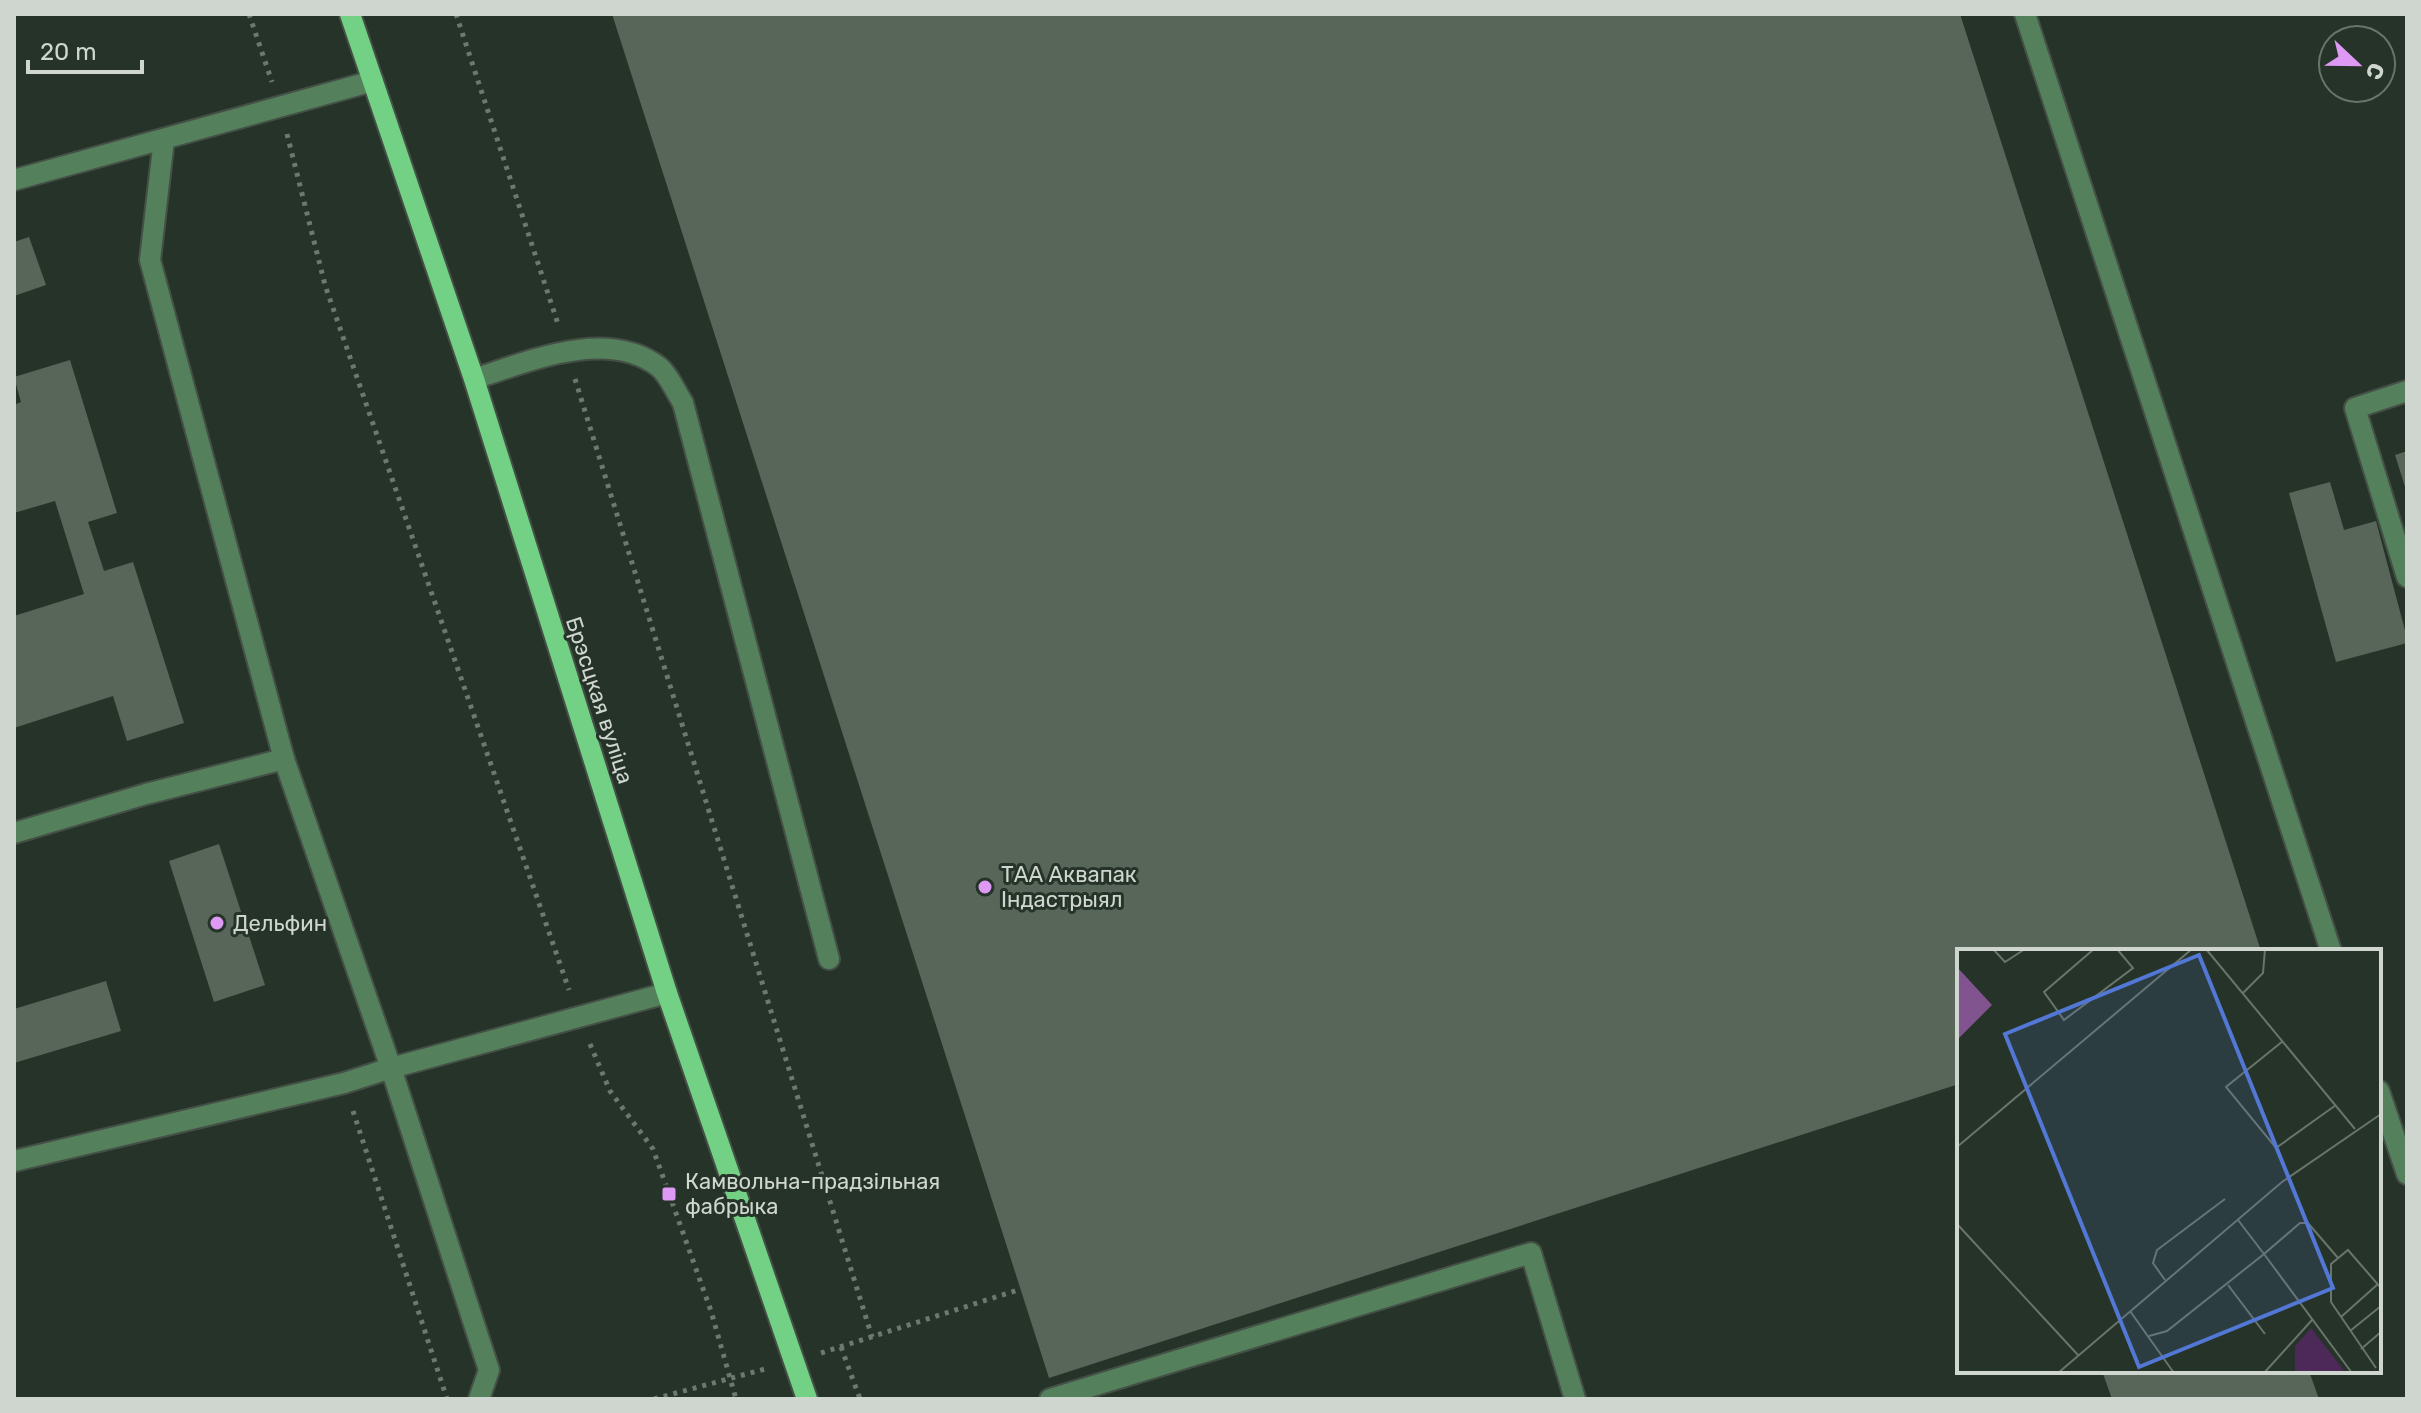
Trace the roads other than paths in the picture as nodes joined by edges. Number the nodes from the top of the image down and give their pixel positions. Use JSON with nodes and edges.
{"nodes":[{"id":1,"x":350,"y":14,"type":"edge"},
{"id":2,"x":2025,"y":14,"type":"edge"},
{"id":3,"x":373,"y":81,"type":"junction"},
{"id":4,"x":164,"y":139,"type":"junction"},
{"id":5,"x":14,"y":180,"type":"edge"},
{"id":6,"x":474,"y":379,"type":"junction"},
{"id":7,"x":2407,"y":391,"type":"edge"},
{"id":8,"x":2407,"y":577,"type":"edge"},
{"id":9,"x":284,"y":759,"type":"junction"},
{"id":10,"x":14,"y":833,"type":"edge"},
{"id":11,"x":2330,"y":949,"type":"edge"},
{"id":12,"x":829,"y":959,"type":"dead end"},
{"id":13,"x":667,"y":993,"type":"junction"},
{"id":14,"x":391,"y":1068,"type":"junction"},
{"id":15,"x":2381,"y":1097,"type":"edge"},
{"id":16,"x":14,"y":1161,"type":"edge"},
{"id":17,"x":2407,"y":1174,"type":"edge"},
{"id":18,"x":479,"y":1399,"type":"edge"},
{"id":19,"x":807,"y":1399,"type":"edge"},
{"id":20,"x":1050,"y":1399,"type":"edge"},
{"id":21,"x":1575,"y":1399,"type":"edge"}],
"edges":[{"from":1,"to":3,"type":"main road","name":"Брэсцкая вуліца"},
{"from":2,"to":11,"type":"street"},
{"from":3,"to":4,"type":"street"},
{"from":3,"to":6,"type":"main road","name":"Брэсцкая вуліца"},
{"from":4,"to":5,"type":"street"},
{"from":4,"to":9,"type":"street"},
{"from":6,"to":12,"type":"street"},
{"from":6,"to":13,"type":"main road","name":"Брэсцкая вуліца"},
{"from":7,"to":8,"type":"street"},
{"from":9,"to":10,"type":"street"},
{"from":9,"to":14,"type":"street"},
{"from":13,"to":14,"type":"street"},
{"from":13,"to":19,"type":"main road","name":"Брэсцкая вуліца"},
{"from":14,"to":16,"type":"street"},
{"from":14,"to":18,"type":"street"},
{"from":15,"to":17,"type":"street"},
{"from":20,"to":21,"type":"street"}]}
